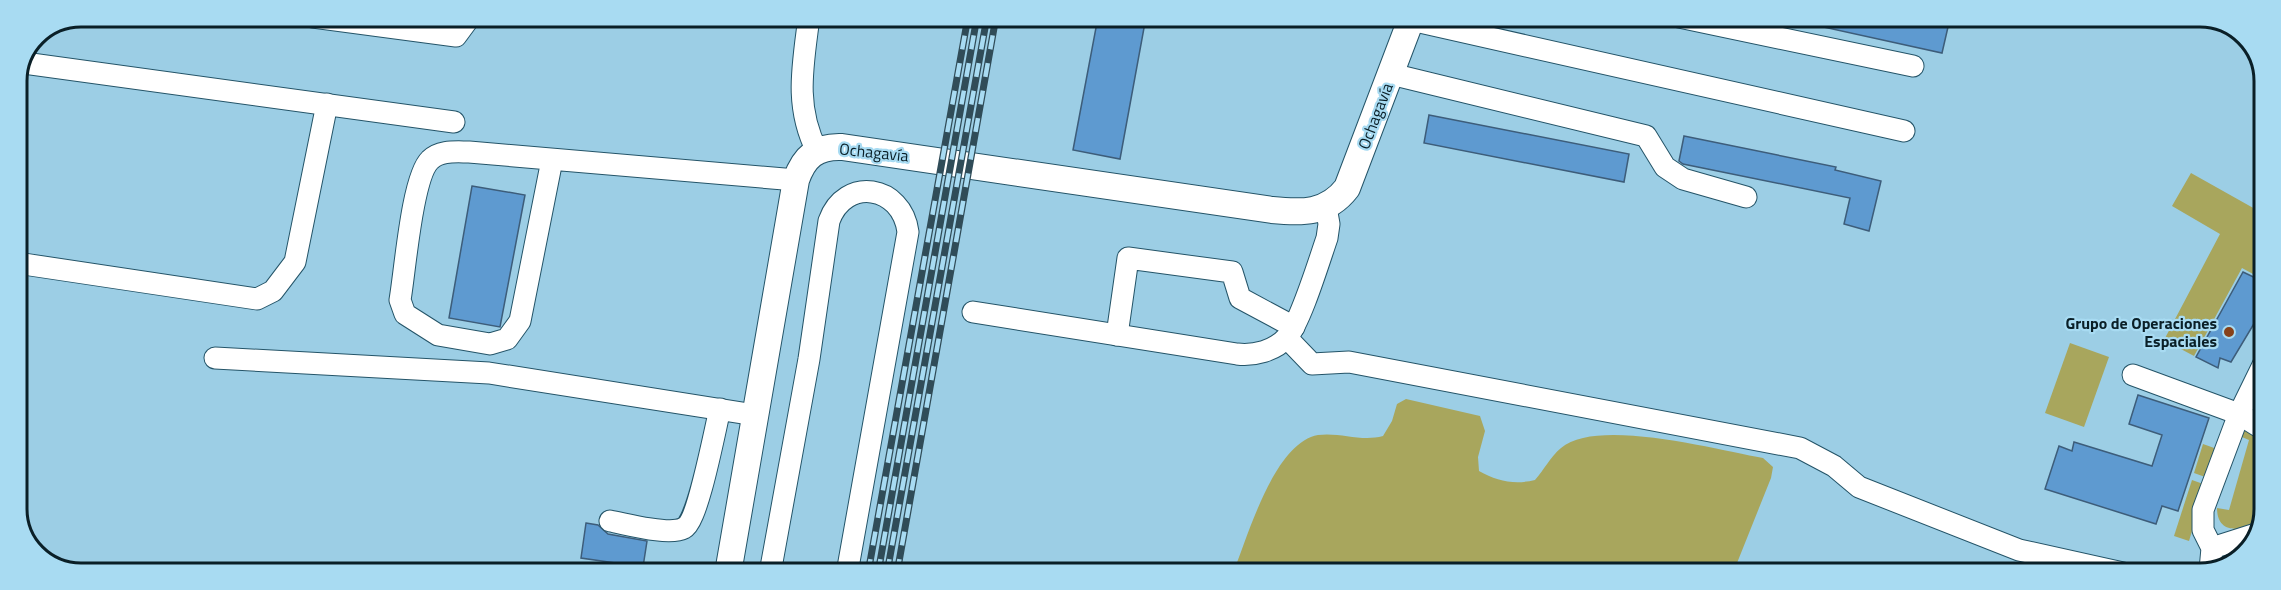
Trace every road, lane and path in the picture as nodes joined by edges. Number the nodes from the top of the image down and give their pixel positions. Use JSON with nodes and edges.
{"nodes":[{"id":1,"x":388,"y":27,"type":"edge"},
{"id":2,"x":463,"y":27,"type":"edge"},
{"id":3,"x":808,"y":27,"type":"edge"},
{"id":4,"x":1409,"y":27,"type":"edge"},
{"id":5,"x":1447,"y":27,"type":"edge"},
{"id":6,"x":1723,"y":27,"type":"edge"},
{"id":7,"x":30,"y":64,"type":"edge"},
{"id":8,"x":1914,"y":66,"type":"dead end"},
{"id":9,"x":1391,"y":74,"type":"junction"},
{"id":10,"x":327,"y":104,"type":"junction"},
{"id":11,"x":454,"y":122,"type":"dead end"},
{"id":12,"x":1904,"y":131,"type":"dead end"},
{"id":13,"x":817,"y":151,"type":"junction"},
{"id":14,"x":552,"y":160,"type":"junction"},
{"id":15,"x":796,"y":180,"type":"junction"},
{"id":16,"x":1746,"y":197,"type":"dead end"},
{"id":17,"x":1326,"y":207,"type":"junction"},
{"id":18,"x":27,"y":264,"type":"edge"},
{"id":19,"x":973,"y":312,"type":"dead end"},
{"id":20,"x":1290,"y":332,"type":"junction"},
{"id":21,"x":1117,"y":335,"type":"junction"},
{"id":22,"x":215,"y":358,"type":"dead end"},
{"id":23,"x":2133,"y":375,"type":"dead end"},
{"id":24,"x":2254,"y":385,"type":"edge"},
{"id":25,"x":720,"y":410,"type":"junction"},
{"id":26,"x":2240,"y":414,"type":"junction"},
{"id":27,"x":755,"y":415,"type":"junction"},
{"id":28,"x":2254,"y":423,"type":"edge"},
{"id":29,"x":610,"y":521,"type":"dead end"},
{"id":30,"x":2246,"y":537,"type":"edge"},
{"id":31,"x":2212,"y":548,"type":"junction"},
{"id":32,"x":2211,"y":562,"type":"edge"},
{"id":33,"x":730,"y":563,"type":"edge"},
{"id":34,"x":772,"y":563,"type":"edge"},
{"id":35,"x":849,"y":563,"type":"edge"},
{"id":36,"x":2082,"y":563,"type":"edge"}],
"edges":[{"from":1,"to":2,"type":"street"},
{"from":3,"to":13,"type":"street"},
{"from":4,"to":9,"type":"main road","name":"Ochagavía"},
{"from":5,"to":12,"type":"street"},
{"from":6,"to":8,"type":"street"},
{"from":7,"to":10,"type":"street"},
{"from":9,"to":16,"type":"street"},
{"from":9,"to":17,"type":"main road","name":"Ochagavía"},
{"from":10,"to":11,"type":"street"},
{"from":10,"to":18,"type":"street"},
{"from":13,"to":15,"type":"main road","name":"Ochagavía"},
{"from":13,"to":17,"type":"main road","name":"Ochagavía"},
{"from":14,"to":14,"type":"street"},
{"from":14,"to":15,"type":"street"},
{"from":15,"to":27,"type":"main road","name":"Ochagavía"},
{"from":17,"to":20,"type":"street"},
{"from":19,"to":21,"type":"street"},
{"from":20,"to":21,"type":"street"},
{"from":20,"to":21,"type":"street"},
{"from":20,"to":36,"type":"street"},
{"from":22,"to":25,"type":"street"},
{"from":23,"to":26,"type":"street"},
{"from":24,"to":26,"type":"street"},
{"from":25,"to":27,"type":"street"},
{"from":25,"to":29,"type":"street"},
{"from":26,"to":28,"type":"street"},
{"from":26,"to":31,"type":"street"},
{"from":27,"to":33,"type":"main road","name":"Ochagavía"},
{"from":30,"to":31,"type":"street"},
{"from":31,"to":32,"type":"street"},
{"from":34,"to":35,"type":"street"}]}
